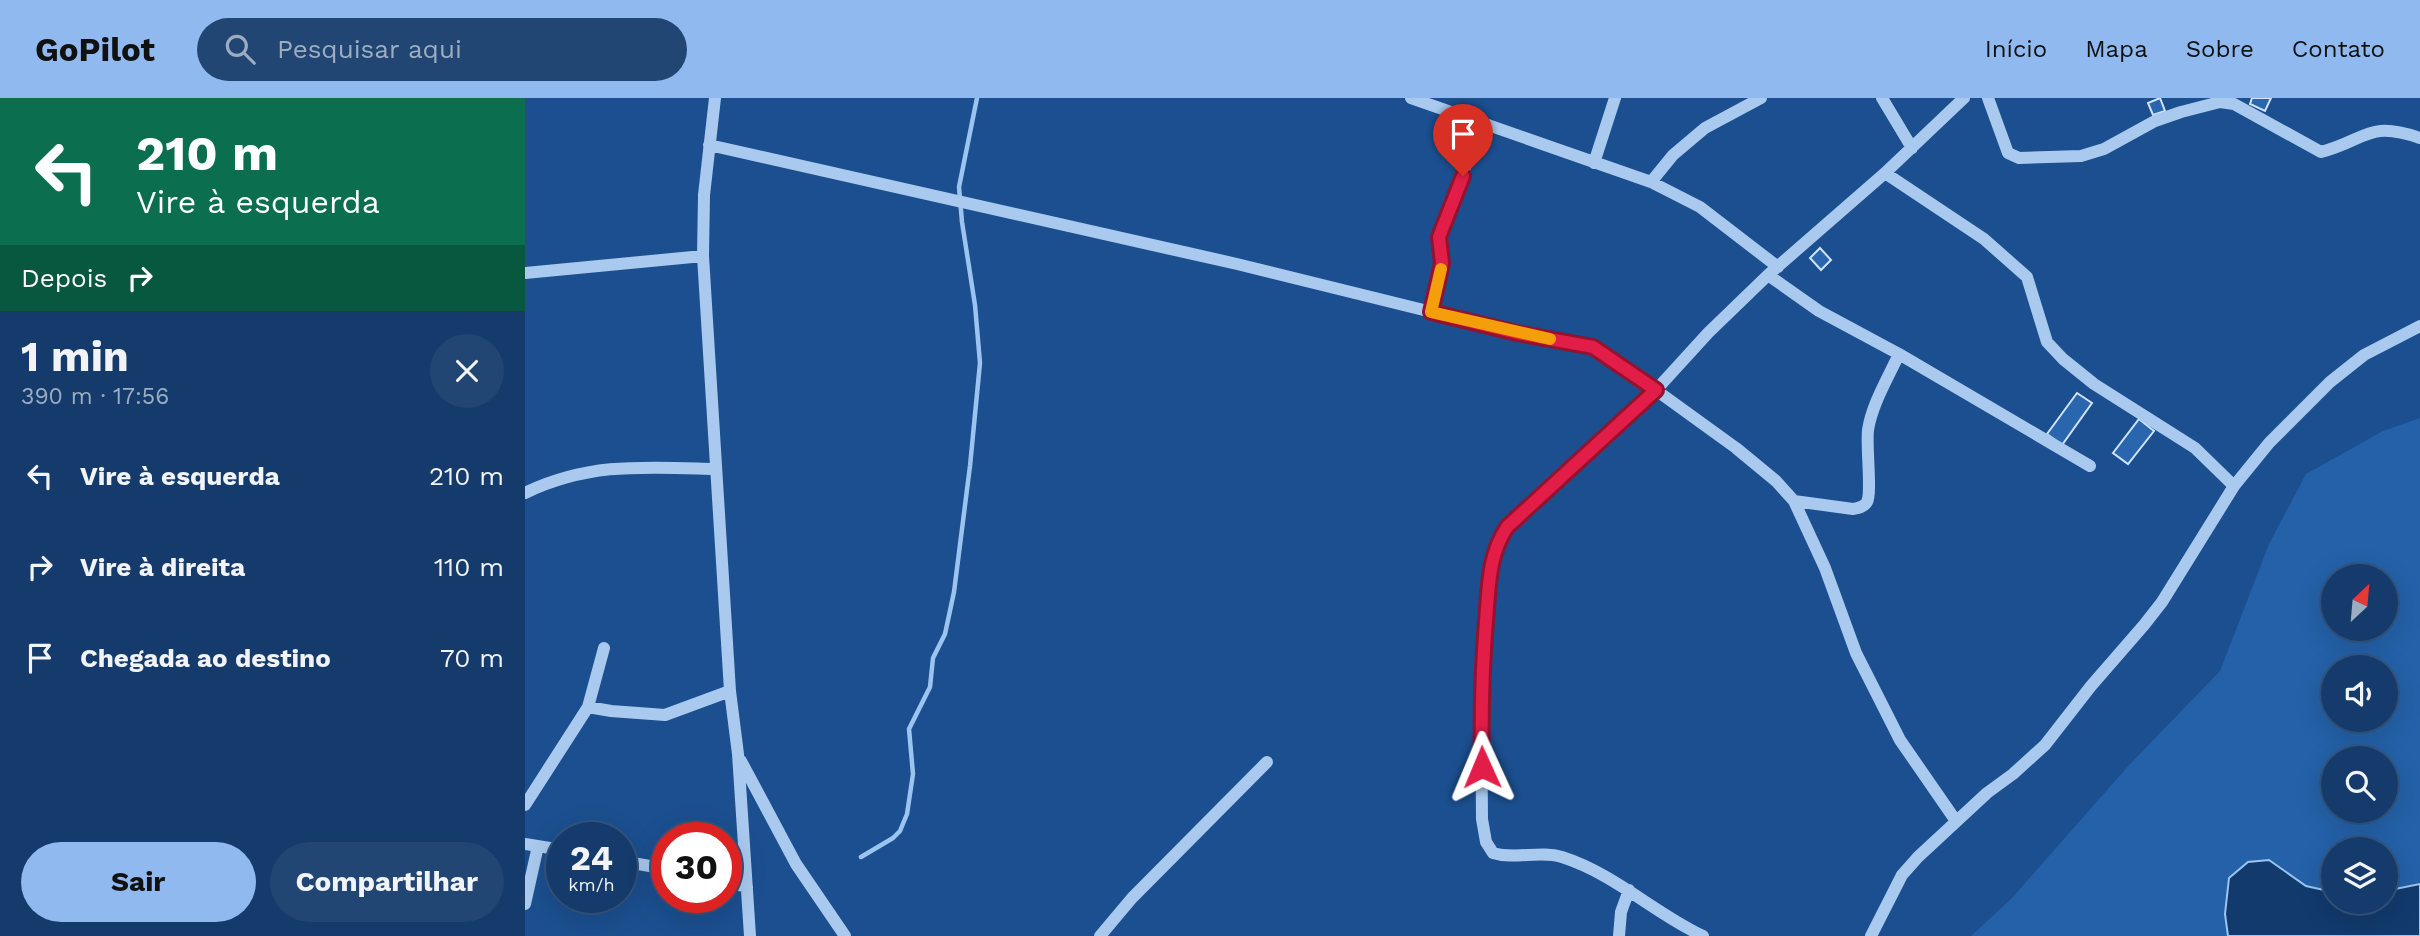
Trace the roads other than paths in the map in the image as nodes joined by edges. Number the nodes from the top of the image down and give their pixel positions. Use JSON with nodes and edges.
{"nodes":[{"id":1,"x":715,"y":98,"type":"edge"},
{"id":2,"x":1411,"y":98,"type":"edge"},
{"id":3,"x":1615,"y":98,"type":"edge"},
{"id":4,"x":1761,"y":98,"type":"edge"},
{"id":5,"x":1882,"y":98,"type":"edge"},
{"id":6,"x":1964,"y":98,"type":"edge"},
{"id":7,"x":1988,"y":98,"type":"edge"},
{"id":8,"x":1481,"y":124,"type":"junction"},
{"id":9,"x":2420,"y":138,"type":"edge"},
{"id":10,"x":709,"y":145,"type":"junction"},
{"id":11,"x":1912,"y":148,"type":"junction"},
{"id":12,"x":1594,"y":163,"type":"junction"},
{"id":13,"x":1885,"y":173,"type":"junction"},
{"id":14,"x":1651,"y":182,"type":"junction"},
{"id":15,"x":703,"y":256,"type":"junction"},
{"id":16,"x":1773,"y":271,"type":"junction"},
{"id":17,"x":525,"y":273,"type":"edge"},
{"id":18,"x":1431,"y":312,"type":"junction"},
{"id":19,"x":2420,"y":326,"type":"edge"},
{"id":20,"x":1899,"y":354,"type":"junction"},
{"id":21,"x":1656,"y":390,"type":"junction"},
{"id":22,"x":2089,"y":466,"type":"dead end"},
{"id":23,"x":715,"y":469,"type":"junction"},
{"id":24,"x":2234,"y":486,"type":"junction"},
{"id":25,"x":525,"y":493,"type":"edge"},
{"id":26,"x":1794,"y":501,"type":"junction"},
{"id":27,"x":604,"y":648,"type":"dead end"},
{"id":28,"x":730,"y":691,"type":"junction"},
{"id":29,"x":588,"y":707,"type":"junction"},
{"id":30,"x":738,"y":754,"type":"junction"},
{"id":31,"x":1267,"y":762,"type":"dead end"},
{"id":32,"x":525,"y":805,"type":"edge"},
{"id":33,"x":1957,"y":821,"type":"junction"},
{"id":34,"x":532,"y":845,"type":"edge"},
{"id":35,"x":742,"y":886,"type":"edge"},
{"id":36,"x":747,"y":887,"type":"junction"},
{"id":37,"x":1629,"y":890,"type":"junction"},
{"id":38,"x":525,"y":904,"type":"edge"},
{"id":39,"x":750,"y":936,"type":"edge"},
{"id":40,"x":845,"y":936,"type":"edge"},
{"id":41,"x":1100,"y":936,"type":"edge"},
{"id":42,"x":1619,"y":936,"type":"edge"},
{"id":43,"x":1703,"y":936,"type":"edge"},
{"id":44,"x":1871,"y":936,"type":"edge"}],
"edges":[{"from":1,"to":10,"type":"street"},
{"from":2,"to":8,"type":"street"},
{"from":3,"to":12,"type":"street"},
{"from":4,"to":14,"type":"street"},
{"from":5,"to":11,"type":"street"},
{"from":6,"to":11,"type":"street"},
{"from":7,"to":9,"type":"street"},
{"from":8,"to":12,"type":"street"},
{"from":8,"to":18,"type":"street"},
{"from":10,"to":15,"type":"street"},
{"from":10,"to":18,"type":"street"},
{"from":11,"to":13,"type":"street"},
{"from":12,"to":14,"type":"street"},
{"from":13,"to":16,"type":"street"},
{"from":13,"to":24,"type":"street"},
{"from":14,"to":16,"type":"street"},
{"from":15,"to":17,"type":"street"},
{"from":15,"to":23,"type":"street"},
{"from":16,"to":20,"type":"street"},
{"from":16,"to":21,"type":"street"},
{"from":18,"to":21,"type":"street"},
{"from":19,"to":24,"type":"street"},
{"from":20,"to":22,"type":"street"},
{"from":20,"to":26,"type":"street"},
{"from":21,"to":26,"type":"street"},
{"from":21,"to":37,"type":"street"},
{"from":23,"to":25,"type":"street"},
{"from":23,"to":28,"type":"street"},
{"from":24,"to":33,"type":"street"},
{"from":26,"to":33,"type":"street"},
{"from":27,"to":29,"type":"street"},
{"from":28,"to":29,"type":"street"},
{"from":28,"to":30,"type":"street"},
{"from":29,"to":32,"type":"street"},
{"from":30,"to":36,"type":"street"},
{"from":30,"to":40,"type":"street"},
{"from":31,"to":41,"type":"street"},
{"from":33,"to":44,"type":"street"},
{"from":34,"to":38,"type":"street"},
{"from":35,"to":36,"type":"street"},
{"from":36,"to":39,"type":"street"},
{"from":37,"to":42,"type":"street"},
{"from":37,"to":43,"type":"street"}]}
